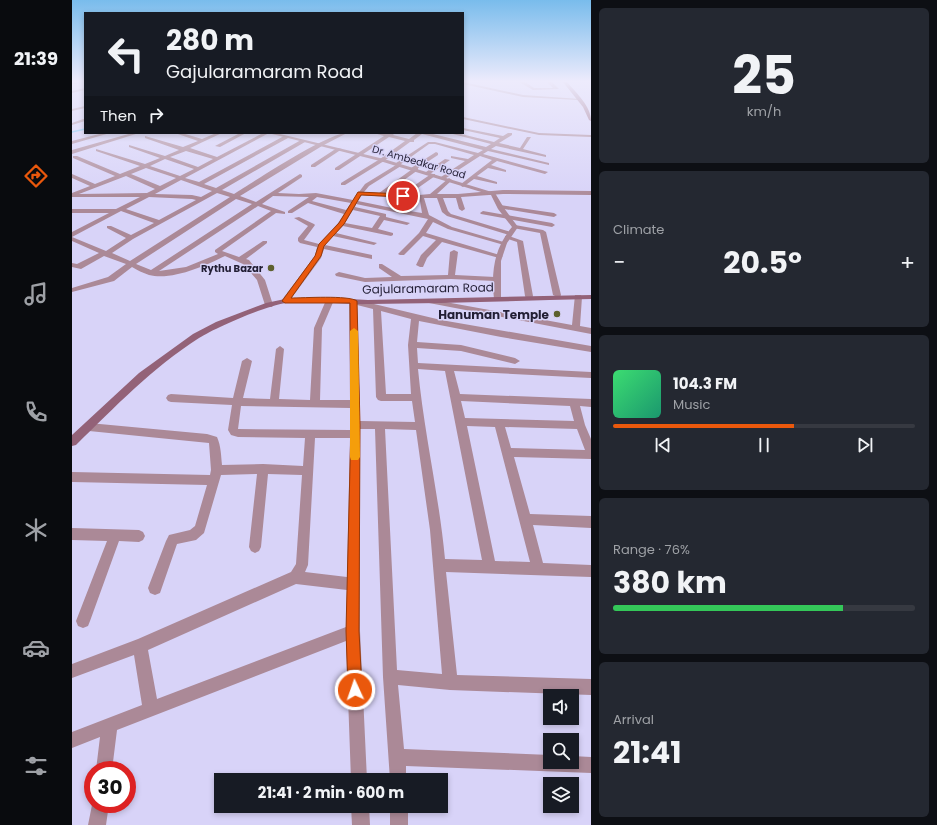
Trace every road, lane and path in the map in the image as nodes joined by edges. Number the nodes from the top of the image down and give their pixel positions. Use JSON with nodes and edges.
{"nodes":[{"id":1,"x":83,"y":120,"type":"edge"},
{"id":2,"x":475,"y":120,"type":"edge"},
{"id":3,"x":464,"y":123,"type":"edge"},
{"id":4,"x":72,"y":124,"type":"edge"},
{"id":5,"x":464,"y":129,"type":"edge"},
{"id":6,"x":105,"y":134,"type":"edge"},
{"id":7,"x":111,"y":134,"type":"edge"},
{"id":8,"x":134,"y":134,"type":"edge"},
{"id":9,"x":180,"y":134,"type":"edge"},
{"id":10,"x":193,"y":134,"type":"edge"},
{"id":11,"x":218,"y":134,"type":"edge"},
{"id":12,"x":242,"y":134,"type":"edge"},
{"id":13,"x":268,"y":134,"type":"edge"},
{"id":14,"x":273,"y":134,"type":"edge"},
{"id":15,"x":343,"y":134,"type":"edge"},
{"id":16,"x":391,"y":134,"type":"edge"},
{"id":17,"x":418,"y":134,"type":"edge"},
{"id":18,"x":427,"y":134,"type":"edge"},
{"id":19,"x":455,"y":134,"type":"edge"},
{"id":20,"x":510,"y":134,"type":"junction"},
{"id":21,"x":539,"y":134,"type":"junction"},
{"id":22,"x":591,"y":136,"type":"edge"},
{"id":23,"x":147,"y":137,"type":"dead end"},
{"id":24,"x":188,"y":137,"type":"junction"},
{"id":25,"x":286,"y":137,"type":"junction"},
{"id":26,"x":120,"y":138,"type":"junction"},
{"id":27,"x":505,"y":138,"type":"junction"},
{"id":28,"x":529,"y":138,"type":"junction"},
{"id":29,"x":408,"y":140,"type":"junction"},
{"id":30,"x":203,"y":141,"type":"junction"},
{"id":31,"x":303,"y":141,"type":"junction"},
{"id":32,"x":72,"y":143,"type":"edge"},
{"id":33,"x":425,"y":144,"type":"junction"},
{"id":34,"x":496,"y":144,"type":"junction"},
{"id":35,"x":320,"y":145,"type":"junction"},
{"id":36,"x":131,"y":146,"type":"dead end"},
{"id":37,"x":218,"y":146,"type":"dead end"},
{"id":38,"x":522,"y":148,"type":"dead end"},
{"id":39,"x":186,"y":149,"type":"junction"},
{"id":40,"x":98,"y":150,"type":"dead end"},
{"id":41,"x":339,"y":150,"type":"junction"},
{"id":42,"x":488,"y":150,"type":"junction"},
{"id":43,"x":74,"y":154,"type":"edge"},
{"id":44,"x":240,"y":154,"type":"junction"},
{"id":45,"x":359,"y":154,"type":"junction"},
{"id":46,"x":436,"y":154,"type":"dead end"},
{"id":47,"x":478,"y":155,"type":"junction"},
{"id":48,"x":544,"y":156,"type":"dead end"},
{"id":49,"x":453,"y":157,"type":"dead end"},
{"id":50,"x":163,"y":158,"type":"junction"},
{"id":51,"x":219,"y":158,"type":"junction"},
{"id":52,"x":496,"y":159,"type":"junction"},
{"id":53,"x":382,"y":160,"type":"junction"},
{"id":54,"x":447,"y":160,"type":"dead end"},
{"id":55,"x":469,"y":161,"type":"junction"},
{"id":56,"x":267,"y":162,"type":"junction"},
{"id":57,"x":547,"y":164,"type":"dead end"},
{"id":58,"x":398,"y":165,"type":"junction"},
{"id":59,"x":146,"y":166,"type":"junction"},
{"id":60,"x":313,"y":166,"type":"dead end"},
{"id":61,"x":487,"y":166,"type":"junction"},
{"id":62,"x":200,"y":169,"type":"junction"},
{"id":63,"x":337,"y":169,"type":"dead end"},
{"id":64,"x":414,"y":169,"type":"junction"},
{"id":65,"x":504,"y":171,"type":"dead end"},
{"id":66,"x":545,"y":172,"type":"dead end"},
{"id":67,"x":126,"y":174,"type":"junction"},
{"id":68,"x":430,"y":174,"type":"junction"},
{"id":69,"x":72,"y":176,"type":"edge"},
{"id":70,"x":120,"y":176,"type":"junction"},
{"id":71,"x":300,"y":176,"type":"dead end"},
{"id":72,"x":472,"y":177,"type":"junction"},
{"id":73,"x":180,"y":179,"type":"junction"},
{"id":74,"x":446,"y":179,"type":"junction"},
{"id":75,"x":495,"y":183,"type":"dead end"},
{"id":76,"x":343,"y":184,"type":"dead end"},
{"id":77,"x":198,"y":185,"type":"junction"},
{"id":78,"x":463,"y":185,"type":"junction"},
{"id":79,"x":95,"y":186,"type":"junction"},
{"id":80,"x":161,"y":189,"type":"junction"},
{"id":81,"x":216,"y":191,"type":"junction"},
{"id":82,"x":360,"y":193,"type":"junction"},
{"id":83,"x":591,"y":193,"type":"edge"},
{"id":84,"x":271,"y":194,"type":"junction"},
{"id":85,"x":381,"y":194,"type":"junction"},
{"id":86,"x":493,"y":194,"type":"junction"},
{"id":87,"x":316,"y":195,"type":"junction"},
{"id":88,"x":72,"y":196,"type":"edge"},
{"id":89,"x":148,"y":196,"type":"junction"},
{"id":90,"x":403,"y":196,"type":"junction"},
{"id":91,"x":435,"y":196,"type":"junction"},
{"id":92,"x":458,"y":196,"type":"junction"},
{"id":93,"x":591,"y":196,"type":"edge"},
{"id":94,"x":236,"y":197,"type":"junction"},
{"id":95,"x":201,"y":199,"type":"junction"},
{"id":96,"x":306,"y":201,"type":"junction"},
{"id":97,"x":256,"y":204,"type":"junction"},
{"id":98,"x":500,"y":207,"type":"junction"},
{"id":99,"x":351,"y":208,"type":"junction"},
{"id":100,"x":394,"y":209,"type":"junction"},
{"id":101,"x":462,"y":209,"type":"dead end"},
{"id":102,"x":119,"y":210,"type":"junction"},
{"id":103,"x":72,"y":211,"type":"edge"},
{"id":104,"x":283,"y":212,"type":"junction"},
{"id":105,"x":483,"y":213,"type":"dead end"},
{"id":106,"x":554,"y":215,"type":"dead end"},
{"id":107,"x":429,"y":217,"type":"junction"},
{"id":108,"x":507,"y":217,"type":"junction"},
{"id":109,"x":297,"y":218,"type":"dead end"},
{"id":110,"x":381,"y":218,"type":"junction"},
{"id":111,"x":159,"y":222,"type":"junction"},
{"id":112,"x":407,"y":223,"type":"dead end"},
{"id":113,"x":341,"y":224,"type":"junction"},
{"id":114,"x":552,"y":225,"type":"dead end"},
{"id":115,"x":109,"y":227,"type":"dead end"},
{"id":116,"x":374,"y":230,"type":"junction"},
{"id":117,"x":332,"y":234,"type":"junction"},
{"id":118,"x":391,"y":234,"type":"dead end"},
{"id":119,"x":422,"y":234,"type":"junction"},
{"id":120,"x":72,"y":235,"type":"edge"},
{"id":121,"x":509,"y":235,"type":"junction"},
{"id":122,"x":131,"y":238,"type":"junction"},
{"id":123,"x":352,"y":238,"type":"junction"},
{"id":124,"x":72,"y":239,"type":"edge"},
{"id":125,"x":441,"y":239,"type":"junction"},
{"id":126,"x":264,"y":242,"type":"dead end"},
{"id":127,"x":374,"y":243,"type":"dead end"},
{"id":128,"x":321,"y":246,"type":"junction"},
{"id":129,"x":344,"y":251,"type":"junction"},
{"id":130,"x":454,"y":252,"type":"dead end"},
{"id":131,"x":105,"y":254,"type":"junction"},
{"id":132,"x":224,"y":254,"type":"junction"},
{"id":133,"x":402,"y":254,"type":"dead end"},
{"id":134,"x":369,"y":256,"type":"dead end"},
{"id":135,"x":499,"y":256,"type":"junction"},
{"id":136,"x":240,"y":260,"type":"junction"},
{"id":137,"x":130,"y":264,"type":"junction"},
{"id":138,"x":72,"y":265,"type":"edge"},
{"id":139,"x":420,"y":265,"type":"dead end"},
{"id":140,"x":382,"y":266,"type":"dead end"},
{"id":141,"x":151,"y":272,"type":"junction"},
{"id":142,"x":339,"y":274,"type":"dead end"},
{"id":143,"x":452,"y":277,"type":"junction"},
{"id":144,"x":400,"y":279,"type":"junction"},
{"id":145,"x":495,"y":279,"type":"junction"},
{"id":146,"x":72,"y":290,"type":"edge"},
{"id":147,"x":557,"y":295,"type":"junction"},
{"id":148,"x":529,"y":296,"type":"junction"},
{"id":149,"x":591,"y":296,"type":"edge"},
{"id":150,"x":497,"y":298,"type":"junction"},
{"id":151,"x":578,"y":298,"type":"junction"},
{"id":152,"x":330,"y":300,"type":"junction"},
{"id":153,"x":285,"y":301,"type":"junction"},
{"id":154,"x":353,"y":301,"type":"junction"},
{"id":155,"x":429,"y":301,"type":"junction"},
{"id":156,"x":269,"y":305,"type":"junction"},
{"id":157,"x":377,"y":308,"type":"junction"},
{"id":158,"x":415,"y":317,"type":"junction"},
{"id":159,"x":576,"y":328,"type":"junction"},
{"id":160,"x":591,"y":331,"type":"edge"},
{"id":161,"x":412,"y":346,"type":"junction"},
{"id":162,"x":591,"y":348,"type":"edge"},
{"id":163,"x":280,"y":349,"type":"dead end"},
{"id":164,"x":247,"y":361,"type":"dead end"},
{"id":165,"x":515,"y":361,"type":"dead end"},
{"id":166,"x":414,"y":366,"type":"junction"},
{"id":167,"x":449,"y":368,"type":"junction"},
{"id":168,"x":591,"y":375,"type":"edge"},
{"id":169,"x":456,"y":397,"type":"junction"},
{"id":170,"x":171,"y":398,"type":"dead end"},
{"id":171,"x":416,"y":398,"type":"junction"},
{"id":172,"x":237,"y":402,"type":"junction"},
{"id":173,"x":574,"y":402,"type":"junction"},
{"id":174,"x":274,"y":403,"type":"junction"},
{"id":175,"x":315,"y":403,"type":"junction"},
{"id":176,"x":591,"y":403,"type":"edge"},
{"id":177,"x":355,"y":404,"type":"junction"},
{"id":178,"x":461,"y":422,"type":"junction"},
{"id":179,"x":499,"y":423,"type":"junction"},
{"id":180,"x":580,"y":425,"type":"junction"},
{"id":181,"x":380,"y":426,"type":"junction"},
{"id":182,"x":421,"y":426,"type":"junction"},
{"id":183,"x":89,"y":427,"type":"junction"},
{"id":184,"x":355,"y":429,"type":"junction"},
{"id":185,"x":310,"y":434,"type":"junction"},
{"id":186,"x":72,"y":442,"type":"edge"},
{"id":187,"x":508,"y":452,"type":"junction"},
{"id":188,"x":591,"y":452,"type":"edge"},
{"id":189,"x":591,"y":456,"type":"edge"},
{"id":190,"x":263,"y":469,"type":"junction"},
{"id":191,"x":308,"y":471,"type":"junction"},
{"id":192,"x":216,"y":475,"type":"junction"},
{"id":193,"x":72,"y":477,"type":"edge"},
{"id":194,"x":524,"y":519,"type":"junction"},
{"id":195,"x":591,"y":522,"type":"edge"},
{"id":196,"x":72,"y":534,"type":"edge"},
{"id":197,"x":115,"y":535,"type":"junction"},
{"id":198,"x":138,"y":536,"type":"dead end"},
{"id":199,"x":255,"y":547,"type":"dead end"},
{"id":200,"x":440,"y":565,"type":"junction"},
{"id":201,"x":490,"y":568,"type":"junction"},
{"id":202,"x":539,"y":570,"type":"junction"},
{"id":203,"x":591,"y":571,"type":"edge"},
{"id":204,"x":296,"y":577,"type":"junction"},
{"id":205,"x":353,"y":584,"type":"junction"},
{"id":206,"x":155,"y":588,"type":"dead end"},
{"id":207,"x":83,"y":621,"type":"dead end"},
{"id":208,"x":352,"y":631,"type":"junction"},
{"id":209,"x":140,"y":646,"type":"junction"},
{"id":210,"x":72,"y":671,"type":"edge"},
{"id":211,"x":390,"y":677,"type":"junction"},
{"id":212,"x":450,"y":682,"type":"junction"},
{"id":213,"x":591,"y":687,"type":"edge"},
{"id":214,"x":151,"y":710,"type":"junction"},
{"id":215,"x":110,"y":726,"type":"junction"},
{"id":216,"x":72,"y":740,"type":"edge"},
{"id":217,"x":398,"y":757,"type":"junction"},
{"id":218,"x":105,"y":761,"type":"edge"},
{"id":219,"x":591,"y":765,"type":"edge"},
{"id":220,"x":359,"y":773,"type":"edge"},
{"id":221,"x":398,"y":773,"type":"edge"},
{"id":222,"x":99,"y":813,"type":"edge"},
{"id":223,"x":360,"y":813,"type":"edge"},
{"id":224,"x":399,"y":813,"type":"edge"},
{"id":225,"x":97,"y":825,"type":"edge"},
{"id":226,"x":361,"y":825,"type":"edge"},
{"id":227,"x":399,"y":825,"type":"edge"}],
"edges":[{"from":1,"to":4,"type":"street"},
{"from":2,"to":21,"type":"street"},
{"from":3,"to":20,"type":"street"},
{"from":5,"to":27,"type":"street"},
{"from":6,"to":32,"type":"street"},
{"from":7,"to":26,"type":"street"},
{"from":8,"to":26,"type":"street"},
{"from":9,"to":24,"type":"street"},
{"from":10,"to":24,"type":"street"},
{"from":11,"to":30,"type":"street"},
{"from":12,"to":37,"type":"street"},
{"from":13,"to":44,"type":"street"},
{"from":14,"to":25,"type":"street","name":"Dr. Ambedkar Road"},
{"from":15,"to":35,"type":"street"},
{"from":16,"to":29,"type":"street"},
{"from":16,"to":45,"type":"street"},
{"from":17,"to":29,"type":"street"},
{"from":18,"to":42,"type":"street"},
{"from":19,"to":34,"type":"street"},
{"from":20,"to":27,"type":"street"},
{"from":20,"to":28,"type":"street"},
{"from":21,"to":22,"type":"street"},
{"from":21,"to":28,"type":"street"},
{"from":23,"to":39,"type":"street"},
{"from":24,"to":30,"type":"street"},
{"from":25,"to":31,"type":"street","name":"Dr. Ambedkar Road"},
{"from":25,"to":44,"type":"street"},
{"from":26,"to":43,"type":"street"},
{"from":27,"to":34,"type":"street"},
{"from":28,"to":38,"type":"street"},
{"from":29,"to":33,"type":"street"},
{"from":29,"to":53,"type":"street"},
{"from":30,"to":39,"type":"street"},
{"from":31,"to":35,"type":"street","name":"Dr. Ambedkar Road"},
{"from":31,"to":56,"type":"street"},
{"from":33,"to":47,"type":"street"},
{"from":33,"to":58,"type":"street"},
{"from":34,"to":42,"type":"street"},
{"from":34,"to":48,"type":"street"},
{"from":35,"to":41,"type":"street","name":"Dr. Ambedkar Road"},
{"from":35,"to":94,"type":"street"},
{"from":36,"to":50,"type":"street"},
{"from":39,"to":50,"type":"street"},
{"from":39,"to":51,"type":"street"},
{"from":40,"to":59,"type":"street"},
{"from":41,"to":45,"type":"street","name":"Dr. Ambedkar Road"},
{"from":41,"to":60,"type":"street"},
{"from":42,"to":47,"type":"street"},
{"from":42,"to":57,"type":"street"},
{"from":43,"to":70,"type":"street"},
{"from":44,"to":51,"type":"street"},
{"from":44,"to":56,"type":"street"},
{"from":44,"to":77,"type":"street"},
{"from":45,"to":53,"type":"street","name":"Dr. Ambedkar Road"},
{"from":45,"to":63,"type":"street"},
{"from":46,"to":64,"type":"street"},
{"from":47,"to":52,"type":"street"},
{"from":47,"to":55,"type":"street"},
{"from":49,"to":55,"type":"street"},
{"from":50,"to":59,"type":"street"},
{"from":50,"to":62,"type":"street"},
{"from":51,"to":62,"type":"street"},
{"from":52,"to":61,"type":"street"},
{"from":52,"to":66,"type":"street"},
{"from":53,"to":58,"type":"street","name":"Dr. Ambedkar Road"},
{"from":53,"to":76,"type":"street"},
{"from":54,"to":68,"type":"street"},
{"from":55,"to":74,"type":"street"},
{"from":56,"to":81,"type":"street"},
{"from":58,"to":64,"type":"street","name":"Dr. Ambedkar Road"},
{"from":58,"to":82,"type":"street"},
{"from":59,"to":67,"type":"street"},
{"from":59,"to":73,"type":"street"},
{"from":61,"to":65,"type":"street"},
{"from":61,"to":72,"type":"street"},
{"from":62,"to":73,"type":"street"},
{"from":64,"to":68,"type":"street","name":"Dr. Ambedkar Road"},
{"from":64,"to":85,"type":"street"},
{"from":67,"to":70,"type":"street"},
{"from":67,"to":80,"type":"street"},
{"from":68,"to":74,"type":"street","name":"Dr. Ambedkar Road"},
{"from":68,"to":90,"type":"street"},
{"from":69,"to":79,"type":"street"},
{"from":70,"to":79,"type":"street"},
{"from":71,"to":84,"type":"street"},
{"from":72,"to":75,"type":"street"},
{"from":72,"to":78,"type":"street"},
{"from":73,"to":77,"type":"street"},
{"from":73,"to":80,"type":"street"},
{"from":74,"to":78,"type":"street","name":"Dr. Ambedkar Road"},
{"from":74,"to":91,"type":"street"},
{"from":77,"to":81,"type":"street"},
{"from":78,"to":86,"type":"street","name":"Dr. Ambedkar Road"},
{"from":79,"to":88,"type":"street"},
{"from":80,"to":89,"type":"street"},
{"from":81,"to":94,"type":"street"},
{"from":81,"to":95,"type":"street"},
{"from":82,"to":85,"type":"street"},
{"from":82,"to":99,"type":"street"},
{"from":83,"to":86,"type":"street"},
{"from":84,"to":87,"type":"street"},
{"from":84,"to":97,"type":"street"},
{"from":85,"to":90,"type":"street"},
{"from":86,"to":92,"type":"street"},
{"from":86,"to":93,"type":"street"},
{"from":86,"to":98,"type":"street"},
{"from":87,"to":96,"type":"street"},
{"from":87,"to":99,"type":"street"},
{"from":88,"to":89,"type":"street"},
{"from":89,"to":95,"type":"street"},
{"from":89,"to":102,"type":"street"},
{"from":90,"to":100,"type":"street"},
{"from":91,"to":92,"type":"street"},
{"from":91,"to":107,"type":"street"},
{"from":91,"to":121,"type":"street"},
{"from":92,"to":101,"type":"street"},
{"from":94,"to":97,"type":"street"},
{"from":94,"to":137,"type":"street"},
{"from":95,"to":111,"type":"street"},
{"from":96,"to":99,"type":"street"},
{"from":96,"to":104,"type":"street"},
{"from":97,"to":104,"type":"street"},
{"from":97,"to":141,"type":"street"},
{"from":98,"to":106,"type":"street"},
{"from":98,"to":108,"type":"street"},
{"from":99,"to":100,"type":"street"},
{"from":99,"to":110,"type":"street"},
{"from":99,"to":113,"type":"street"},
{"from":100,"to":107,"type":"street"},
{"from":102,"to":103,"type":"street"},
{"from":102,"to":111,"type":"street"},
{"from":102,"to":120,"type":"street"},
{"from":104,"to":132,"type":"street"},
{"from":105,"to":108,"type":"street"},
{"from":107,"to":119,"type":"street"},
{"from":107,"to":121,"type":"street"},
{"from":108,"to":114,"type":"street"},
{"from":108,"to":121,"type":"street"},
{"from":109,"to":128,"type":"street"},
{"from":110,"to":112,"type":"street"},
{"from":110,"to":116,"type":"street"},
{"from":111,"to":122,"type":"street"},
{"from":113,"to":116,"type":"street"},
{"from":113,"to":117,"type":"street"},
{"from":115,"to":122,"type":"street"},
{"from":116,"to":118,"type":"street"},
{"from":117,"to":123,"type":"street"},
{"from":117,"to":128,"type":"street"},
{"from":119,"to":125,"type":"street"},
{"from":119,"to":133,"type":"street"},
{"from":121,"to":135,"type":"street"},
{"from":121,"to":147,"type":"street"},
{"from":121,"to":148,"type":"street"},
{"from":122,"to":131,"type":"street"},
{"from":123,"to":127,"type":"street"},
{"from":123,"to":129,"type":"street"},
{"from":124,"to":131,"type":"street"},
{"from":125,"to":135,"type":"street"},
{"from":125,"to":139,"type":"street"},
{"from":126,"to":136,"type":"street"},
{"from":128,"to":129,"type":"street"},
{"from":128,"to":153,"type":"street"},
{"from":129,"to":134,"type":"street"},
{"from":130,"to":143,"type":"street"},
{"from":131,"to":137,"type":"street"},
{"from":131,"to":138,"type":"street"},
{"from":132,"to":136,"type":"street"},
{"from":132,"to":141,"type":"street"},
{"from":135,"to":145,"type":"street"},
{"from":136,"to":156,"type":"street"},
{"from":137,"to":141,"type":"street"},
{"from":137,"to":146,"type":"street"},
{"from":140,"to":144,"type":"street"},
{"from":142,"to":144,"type":"street"},
{"from":143,"to":144,"type":"street"},
{"from":143,"to":145,"type":"street"},
{"from":145,"to":150,"type":"street"},
{"from":147,"to":148,"type":"main road"},
{"from":147,"to":149,"type":"main road"},
{"from":148,"to":150,"type":"main road"},
{"from":149,"to":151,"type":"main road","name":"Gajularamaram Road"},
{"from":150,"to":151,"type":"main road","name":"Gajularamaram Road"},
{"from":150,"to":155,"type":"main road","name":"Gajularamaram Road"},
{"from":151,"to":159,"type":"street"},
{"from":152,"to":153,"type":"main road","name":"Gajularamaram Road"},
{"from":152,"to":154,"type":"main road","name":"Gajularamaram Road"},
{"from":152,"to":175,"type":"street"},
{"from":153,"to":156,"type":"main road","name":"Gajularamaram Road"},
{"from":154,"to":155,"type":"main road","name":"Gajularamaram Road"},
{"from":154,"to":157,"type":"street"},
{"from":154,"to":177,"type":"street"},
{"from":155,"to":159,"type":"street"},
{"from":156,"to":183,"type":"main road","name":"Gajularamaram Road"},
{"from":157,"to":158,"type":"street"},
{"from":157,"to":171,"type":"street"},
{"from":158,"to":161,"type":"street"},
{"from":158,"to":162,"type":"street"},
{"from":159,"to":160,"type":"street"},
{"from":161,"to":165,"type":"street"},
{"from":161,"to":166,"type":"street"},
{"from":163,"to":174,"type":"street"},
{"from":164,"to":172,"type":"street"},
{"from":166,"to":167,"type":"street"},
{"from":166,"to":171,"type":"street"},
{"from":167,"to":168,"type":"street"},
{"from":167,"to":169,"type":"street"},
{"from":169,"to":173,"type":"street"},
{"from":169,"to":178,"type":"street"},
{"from":170,"to":172,"type":"street"},
{"from":171,"to":182,"type":"street"},
{"from":172,"to":174,"type":"street"},
{"from":172,"to":185,"type":"street"},
{"from":173,"to":176,"type":"street"},
{"from":173,"to":180,"type":"street"},
{"from":174,"to":175,"type":"street"},
{"from":175,"to":177,"type":"street"},
{"from":177,"to":184,"type":"street"},
{"from":178,"to":179,"type":"street"},
{"from":178,"to":201,"type":"street"},
{"from":179,"to":180,"type":"street"},
{"from":179,"to":187,"type":"street"},
{"from":180,"to":188,"type":"street"},
{"from":181,"to":182,"type":"street"},
{"from":181,"to":184,"type":"street"},
{"from":181,"to":211,"type":"street"},
{"from":182,"to":200,"type":"street"},
{"from":183,"to":186,"type":"main road","name":"Gajularamaram Road"},
{"from":183,"to":192,"type":"street"},
{"from":184,"to":185,"type":"street"},
{"from":184,"to":205,"type":"street"},
{"from":185,"to":191,"type":"street"},
{"from":187,"to":189,"type":"street"},
{"from":187,"to":194,"type":"street"},
{"from":190,"to":191,"type":"street"},
{"from":190,"to":192,"type":"street"},
{"from":190,"to":199,"type":"street"},
{"from":191,"to":204,"type":"street"},
{"from":192,"to":193,"type":"street"},
{"from":192,"to":206,"type":"street"},
{"from":194,"to":195,"type":"street"},
{"from":194,"to":202,"type":"street"},
{"from":196,"to":197,"type":"street"},
{"from":197,"to":198,"type":"street"},
{"from":197,"to":207,"type":"street"},
{"from":200,"to":201,"type":"street"},
{"from":200,"to":212,"type":"street"},
{"from":201,"to":202,"type":"street"},
{"from":202,"to":203,"type":"street"},
{"from":204,"to":205,"type":"street"},
{"from":204,"to":209,"type":"street"},
{"from":205,"to":208,"type":"street"},
{"from":208,"to":214,"type":"street"},
{"from":208,"to":220,"type":"street"},
{"from":209,"to":210,"type":"street"},
{"from":209,"to":214,"type":"street"},
{"from":211,"to":212,"type":"street"},
{"from":211,"to":217,"type":"street"},
{"from":212,"to":213,"type":"street"},
{"from":214,"to":215,"type":"street"},
{"from":215,"to":216,"type":"street"},
{"from":215,"to":218,"type":"street"},
{"from":217,"to":219,"type":"street"},
{"from":217,"to":221,"type":"street"},
{"from":222,"to":225,"type":"street"},
{"from":223,"to":226,"type":"street"},
{"from":224,"to":227,"type":"street"}]}
